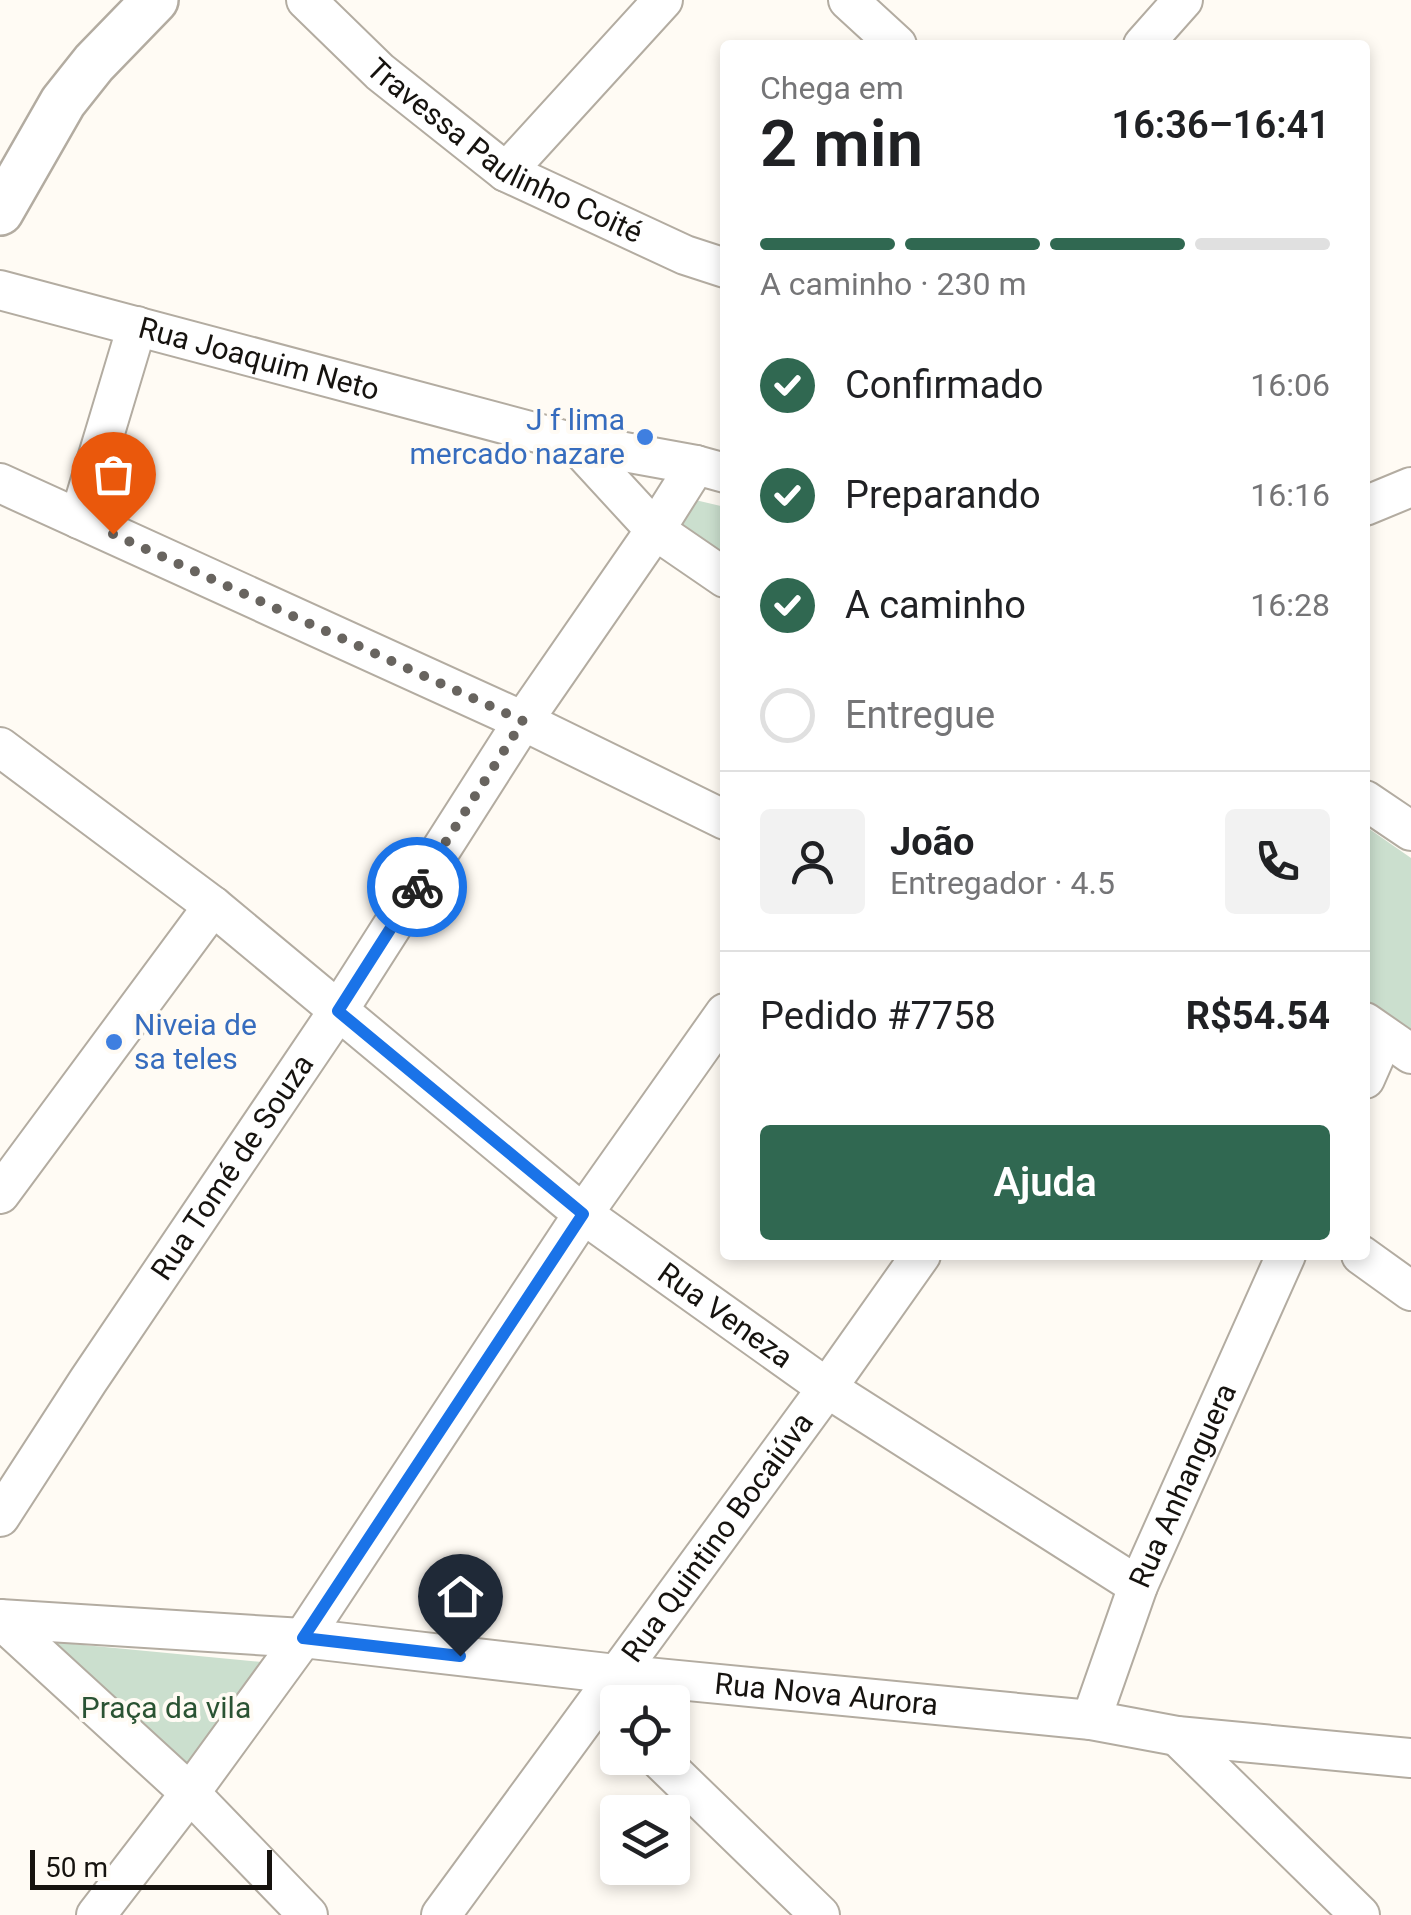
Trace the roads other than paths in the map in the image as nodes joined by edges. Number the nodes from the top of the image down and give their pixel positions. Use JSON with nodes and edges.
{"nodes":[{"id":1,"x":156,"y":0,"type":"edge"},
{"id":2,"x":306,"y":0,"type":"edge"},
{"id":3,"x":664,"y":0,"type":"edge"},
{"id":4,"x":848,"y":0,"type":"edge"},
{"id":5,"x":1183,"y":0,"type":"edge"},
{"id":6,"x":892,"y":40,"type":"edge"},
{"id":7,"x":1147,"y":40,"type":"edge"},
{"id":8,"x":506,"y":172,"type":"junction"},
{"id":9,"x":0,"y":212,"type":"edge"},
{"id":10,"x":720,"y":266,"type":"edge"},
{"id":11,"x":0,"y":290,"type":"edge"},
{"id":12,"x":137,"y":326,"type":"junction"},
{"id":13,"x":575,"y":443,"type":"junction"},
{"id":14,"x":711,"y":469,"type":"edge"},
{"id":15,"x":0,"y":483,"type":"edge"},
{"id":16,"x":1411,"y":487,"type":"edge"},
{"id":17,"x":1370,"y":504,"type":"edge"},
{"id":18,"x":79,"y":519,"type":"junction"},
{"id":19,"x":655,"y":530,"type":"junction"},
{"id":20,"x":720,"y":575,"type":"edge"},
{"id":21,"x":523,"y":721,"type":"junction"},
{"id":22,"x":0,"y":747,"type":"edge"},
{"id":23,"x":1370,"y":803,"type":"edge"},
{"id":24,"x":720,"y":818,"type":"edge"},
{"id":25,"x":1411,"y":831,"type":"edge"},
{"id":26,"x":213,"y":906,"type":"junction"},
{"id":27,"x":338,"y":1011,"type":"junction"},
{"id":28,"x":720,"y":1020,"type":"edge"},
{"id":29,"x":1387,"y":1037,"type":"edge"},
{"id":30,"x":1370,"y":1069,"type":"edge"},
{"id":31,"x":12,"y":1153,"type":"edge"},
{"id":32,"x":0,"y":1194,"type":"edge"},
{"id":33,"x":583,"y":1214,"type":"junction"},
{"id":34,"x":917,"y":1260,"type":"edge"},
{"id":35,"x":1284,"y":1260,"type":"edge"},
{"id":36,"x":1368,"y":1260,"type":"edge"},
{"id":37,"x":1411,"y":1291,"type":"edge"},
{"id":38,"x":827,"y":1388,"type":"junction"},
{"id":39,"x":0,"y":1518,"type":"edge"},
{"id":40,"x":1138,"y":1586,"type":"junction"},
{"id":41,"x":0,"y":1619,"type":"edge"},
{"id":42,"x":303,"y":1638,"type":"junction"},
{"id":43,"x":618,"y":1685,"type":"edge"},
{"id":44,"x":600,"y":1695,"type":"edge"},
{"id":45,"x":690,"y":1701,"type":"edge"},
{"id":46,"x":600,"y":1710,"type":"edge"},
{"id":47,"x":1090,"y":1720,"type":"junction"},
{"id":48,"x":1177,"y":1736,"type":"junction"},
{"id":49,"x":1411,"y":1758,"type":"edge"},
{"id":50,"x":676,"y":1775,"type":"edge"},
{"id":51,"x":190,"y":1793,"type":"junction"},
{"id":52,"x":96,"y":1915,"type":"edge"},
{"id":53,"x":308,"y":1915,"type":"edge"},
{"id":54,"x":441,"y":1915,"type":"edge"},
{"id":55,"x":820,"y":1915,"type":"edge"},
{"id":56,"x":1360,"y":1915,"type":"edge"}],
"edges":[{"from":1,"to":9,"type":"street"},
{"from":2,"to":8,"type":"street","name":"Travessa Paulinho Coité"},
{"from":3,"to":8,"type":"street"},
{"from":4,"to":6,"type":"street"},
{"from":5,"to":7,"type":"street"},
{"from":8,"to":10,"type":"street","name":"Travessa Paulinho Coité"},
{"from":11,"to":12,"type":"street","name":"Rua Joaquim Neto"},
{"from":12,"to":13,"type":"street","name":"Rua Joaquim Neto"},
{"from":12,"to":18,"type":"street"},
{"from":13,"to":14,"type":"street","name":"Rua Joaquim Neto"},
{"from":13,"to":19,"type":"street"},
{"from":14,"to":19,"type":"street","name":"Rua Tomé de Souza"},
{"from":15,"to":18,"type":"street"},
{"from":16,"to":17,"type":"street"},
{"from":18,"to":21,"type":"street"},
{"from":19,"to":20,"type":"street"},
{"from":19,"to":21,"type":"street","name":"Rua Tomé de Souza"},
{"from":21,"to":24,"type":"street"},
{"from":21,"to":27,"type":"street","name":"Rua Tomé de Souza"},
{"from":22,"to":26,"type":"street","name":"Rua Veneza"},
{"from":23,"to":25,"type":"street"},
{"from":26,"to":27,"type":"street","name":"Rua Veneza"},
{"from":26,"to":31,"type":"street"},
{"from":27,"to":33,"type":"street","name":"Rua Veneza"},
{"from":27,"to":39,"type":"street","name":"Rua Tomé de Souza"},
{"from":28,"to":33,"type":"street"},
{"from":29,"to":30,"type":"street"},
{"from":31,"to":32,"type":"street"},
{"from":33,"to":38,"type":"street","name":"Rua Veneza"},
{"from":33,"to":42,"type":"street"},
{"from":34,"to":38,"type":"street","name":"Rua Quintino Bocaiúva"},
{"from":35,"to":40,"type":"street","name":"Rua Anhanguera"},
{"from":36,"to":37,"type":"street"},
{"from":38,"to":40,"type":"street","name":"Rua Veneza"},
{"from":38,"to":43,"type":"street","name":"Rua Quintino Bocaiúva"},
{"from":40,"to":47,"type":"street","name":"Rua Anhanguera"},
{"from":41,"to":42,"type":"street","name":"Rua Nova Aurora"},
{"from":41,"to":51,"type":"street"},
{"from":42,"to":44,"type":"street","name":"Rua Nova Aurora"},
{"from":42,"to":51,"type":"street"},
{"from":45,"to":47,"type":"street","name":"Rua Nova Aurora"},
{"from":46,"to":54,"type":"street","name":"Rua Quintino Bocaiúva"},
{"from":47,"to":48,"type":"street","name":"Rua Nova Aurora"},
{"from":48,"to":49,"type":"street","name":"Rua Nova Aurora"},
{"from":48,"to":56,"type":"street"},
{"from":50,"to":55,"type":"street"},
{"from":51,"to":52,"type":"street"},
{"from":51,"to":53,"type":"street"}]}
